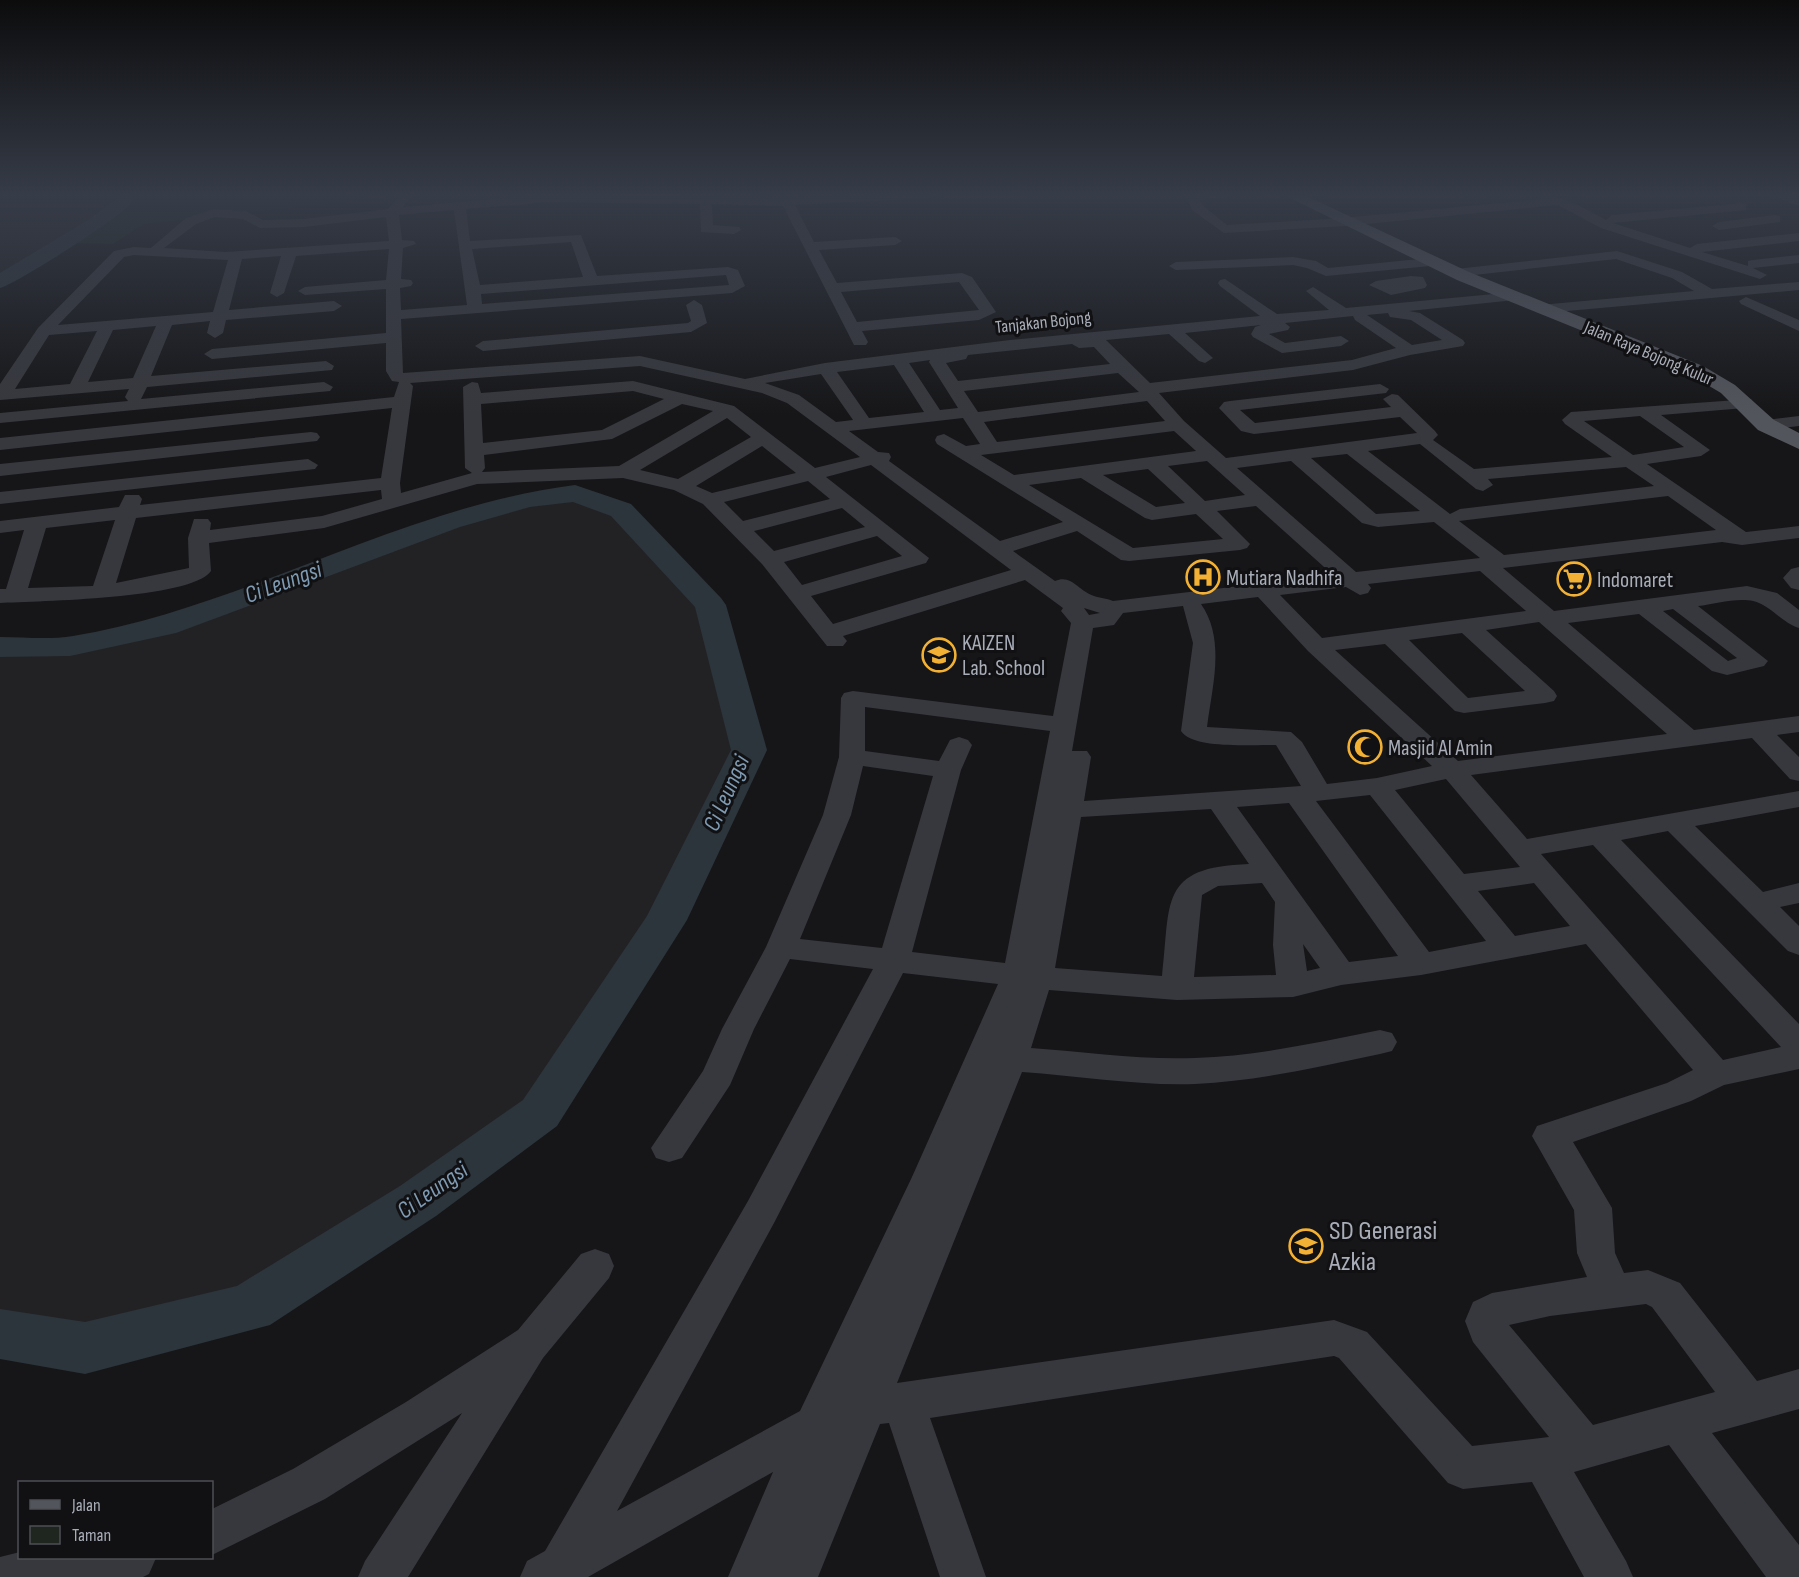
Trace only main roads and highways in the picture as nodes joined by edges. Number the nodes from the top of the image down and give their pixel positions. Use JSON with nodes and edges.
{"nodes":[{"id":1,"x":1444,"y":268,"type":"edge"},
{"id":2,"x":1799,"y":442,"type":"edge"}],
"edges":[{"from":1,"to":2,"type":"main road","name":"Jalan Raya Bojong Kulur"}]}
